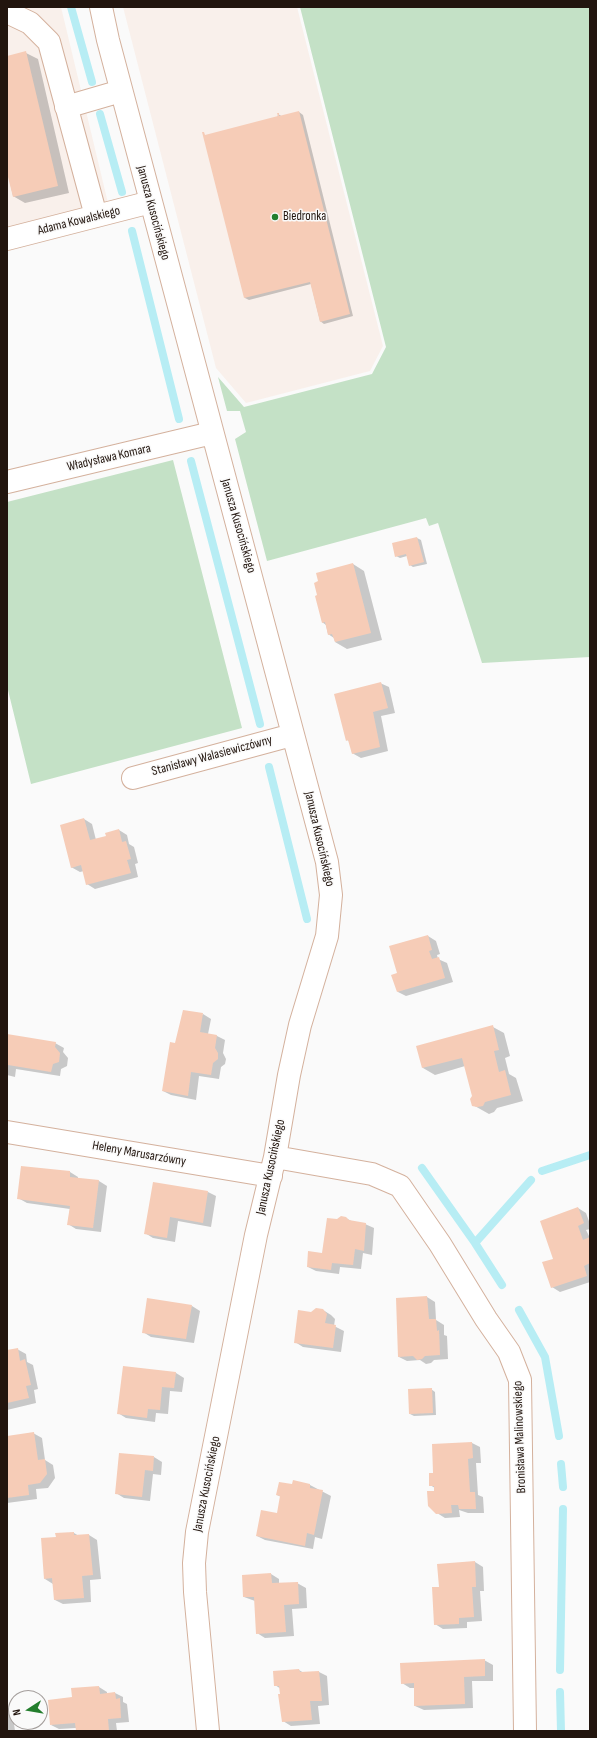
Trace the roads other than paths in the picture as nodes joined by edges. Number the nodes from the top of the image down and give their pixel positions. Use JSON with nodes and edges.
{"nodes":[{"id":1,"x":101,"y":7,"type":"edge"},
{"id":2,"x":7,"y":12,"type":"edge"},
{"id":3,"x":121,"y":91,"type":"junction"},
{"id":4,"x":66,"y":107,"type":"junction"},
{"id":5,"x":151,"y":202,"type":"junction"},
{"id":6,"x":96,"y":216,"type":"junction"},
{"id":7,"x":7,"y":239,"type":"edge"},
{"id":8,"x":212,"y":433,"type":"junction"},
{"id":9,"x":7,"y":482,"type":"edge"},
{"id":10,"x":292,"y":735,"type":"junction"},
{"id":11,"x":132,"y":778,"type":"dead end"},
{"id":12,"x":7,"y":1132,"type":"edge"},
{"id":13,"x":273,"y":1166,"type":"junction"},
{"id":14,"x":208,"y":1731,"type":"edge"},
{"id":15,"x":525,"y":1731,"type":"edge"}],
"edges":[{"from":1,"to":3,"type":"street","name":"Janusza Kusocińskiego"},
{"from":2,"to":4,"type":"street"},
{"from":3,"to":4,"type":"street"},
{"from":3,"to":5,"type":"street","name":"Janusza Kusocińskiego"},
{"from":4,"to":6,"type":"street"},
{"from":5,"to":6,"type":"street","name":"Adama Kowalskiego"},
{"from":5,"to":8,"type":"street","name":"Janusza Kusocińskiego"},
{"from":6,"to":7,"type":"street","name":"Adama Kowalskiego"},
{"from":8,"to":9,"type":"street","name":"Władysława Komara"},
{"from":8,"to":10,"type":"street","name":"Janusza Kusocińskiego"},
{"from":10,"to":11,"type":"street","name":"Stanisławy Walasiewiczówny"},
{"from":10,"to":13,"type":"street","name":"Janusza Kusocińskiego"},
{"from":12,"to":13,"type":"street","name":"Heleny Marusarzówny"},
{"from":13,"to":14,"type":"street","name":"Janusza Kusocińskiego"},
{"from":13,"to":15,"type":"street","name":"Bronisława Malinowskiego"}]}
